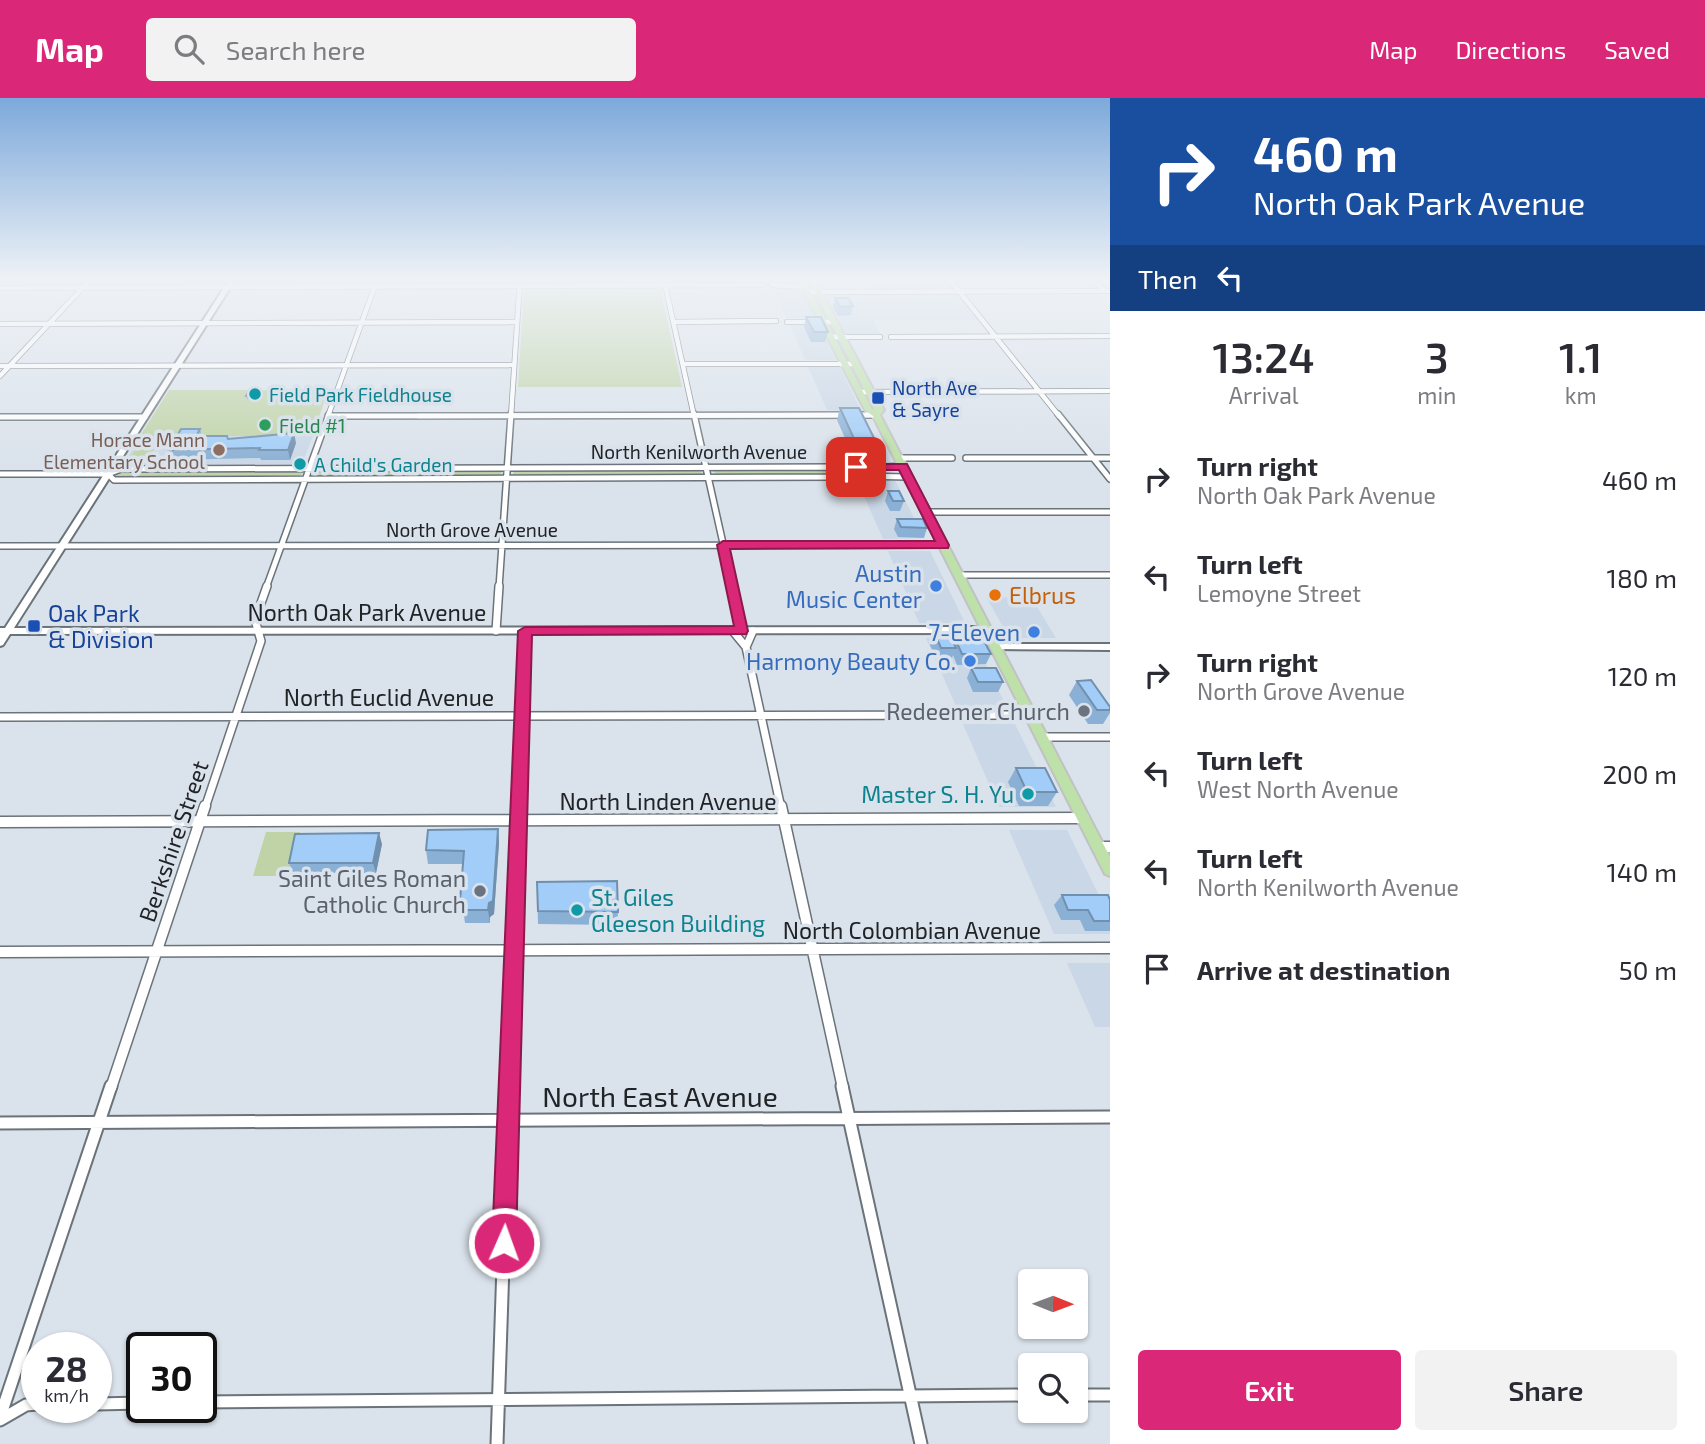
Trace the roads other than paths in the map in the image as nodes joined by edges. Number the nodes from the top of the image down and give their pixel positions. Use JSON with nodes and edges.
{"nodes":[{"id":1,"x":31,"y":343,"type":"edge"},
{"id":2,"x":192,"y":343,"type":"edge"},
{"id":3,"x":354,"y":343,"type":"edge"},
{"id":4,"x":516,"y":343,"type":"edge"},
{"id":5,"x":678,"y":343,"type":"edge"},
{"id":6,"x":835,"y":343,"type":"edge"},
{"id":7,"x":845,"y":343,"type":"edge"},
{"id":8,"x":1001,"y":343,"type":"edge"},
{"id":9,"x":683,"y":364,"type":"junction"},
{"id":10,"x":845,"y":364,"type":"junction"},
{"id":11,"x":856,"y":364,"type":"junction"},
{"id":12,"x":346,"y":365,"type":"junction"},
{"id":13,"x":514,"y":365,"type":"junction"},
{"id":14,"x":0,"y":366,"type":"edge"},
{"id":15,"x":10,"y":366,"type":"junction"},
{"id":16,"x":177,"y":366,"type":"junction"},
{"id":17,"x":0,"y":376,"type":"edge"},
{"id":18,"x":1040,"y":391,"type":"junction"},
{"id":19,"x":1110,"y":391,"type":"edge"},
{"id":20,"x":860,"y":392,"type":"junction"},
{"id":21,"x":871,"y":392,"type":"junction"},
{"id":22,"x":511,"y":415,"type":"junction"},
{"id":23,"x":694,"y":415,"type":"junction"},
{"id":24,"x":876,"y":415,"type":"junction"},
{"id":25,"x":328,"y":416,"type":"junction"},
{"id":26,"x":0,"y":417,"type":"edge"},
{"id":27,"x":145,"y":417,"type":"junction"},
{"id":28,"x":952,"y":458,"type":"dead end"},
{"id":29,"x":966,"y":458,"type":"dead end"},
{"id":30,"x":1093,"y":458,"type":"junction"},
{"id":31,"x":1110,"y":458,"type":"edge"},
{"id":32,"x":901,"y":462,"type":"junction"},
{"id":33,"x":705,"y":467,"type":"junction"},
{"id":34,"x":310,"y":468,"type":"junction"},
{"id":35,"x":507,"y":468,"type":"junction"},
{"id":36,"x":0,"y":474,"type":"edge"},
{"id":37,"x":108,"y":474,"type":"junction"},
{"id":38,"x":708,"y":477,"type":"junction"},
{"id":39,"x":908,"y":477,"type":"junction"},
{"id":40,"x":507,"y":478,"type":"junction"},
{"id":41,"x":306,"y":479,"type":"junction"},
{"id":42,"x":1110,"y":479,"type":"edge"},
{"id":43,"x":926,"y":512,"type":"junction"},
{"id":44,"x":1110,"y":512,"type":"edge"},
{"id":45,"x":282,"y":545,"type":"junction"},
{"id":46,"x":503,"y":545,"type":"junction"},
{"id":47,"x":723,"y":545,"type":"junction"},
{"id":48,"x":943,"y":545,"type":"junction"},
{"id":49,"x":0,"y":546,"type":"edge"},
{"id":50,"x":62,"y":546,"type":"junction"},
{"id":51,"x":959,"y":575,"type":"junction"},
{"id":52,"x":1110,"y":575,"type":"edge"},
{"id":53,"x":987,"y":630,"type":"junction"},
{"id":54,"x":4,"y":631,"type":"edge"},
{"id":55,"x":258,"y":631,"type":"junction"},
{"id":56,"x":496,"y":631,"type":"junction"},
{"id":57,"x":525,"y":631,"type":"junction"},
{"id":58,"x":737,"y":631,"type":"junction"},
{"id":59,"x":753,"y":631,"type":"junction"},
{"id":60,"x":0,"y":643,"type":"edge"},
{"id":61,"x":746,"y":647,"type":"junction"},
{"id":62,"x":1110,"y":647,"type":"edge"},
{"id":63,"x":996,"y":648,"type":"junction"},
{"id":64,"x":761,"y":715,"type":"junction"},
{"id":65,"x":1031,"y":715,"type":"junction"},
{"id":66,"x":236,"y":716,"type":"junction"},
{"id":67,"x":522,"y":716,"type":"junction"},
{"id":68,"x":0,"y":717,"type":"edge"},
{"id":69,"x":1042,"y":737,"type":"junction"},
{"id":70,"x":1110,"y":737,"type":"edge"},
{"id":71,"x":1084,"y":818,"type":"junction"},
{"id":72,"x":783,"y":819,"type":"junction"},
{"id":73,"x":518,"y":820,"type":"junction"},
{"id":74,"x":201,"y":821,"type":"junction"},
{"id":75,"x":0,"y":822,"type":"edge"},
{"id":76,"x":1104,"y":847,"type":"edge"},
{"id":77,"x":1110,"y":870,"type":"edge"},
{"id":78,"x":1110,"y":948,"type":"edge"},
{"id":79,"x":812,"y":950,"type":"junction"},
{"id":80,"x":514,"y":951,"type":"junction"},
{"id":81,"x":156,"y":952,"type":"junction"},
{"id":82,"x":0,"y":953,"type":"edge"},
{"id":83,"x":1110,"y":1117,"type":"edge"},
{"id":84,"x":849,"y":1118,"type":"junction"},
{"id":85,"x":508,"y":1120,"type":"junction"},
{"id":86,"x":0,"y":1122,"type":"edge"},
{"id":87,"x":99,"y":1122,"type":"junction"},
{"id":88,"x":910,"y":1395,"type":"junction"},
{"id":89,"x":1018,"y":1395,"type":"edge"},
{"id":90,"x":1088,"y":1395,"type":"edge"},
{"id":91,"x":1110,"y":1395,"type":"edge"},
{"id":92,"x":499,"y":1398,"type":"junction"},
{"id":93,"x":217,"y":1402,"type":"edge"},
{"id":94,"x":21,"y":1408,"type":"edge"},
{"id":95,"x":0,"y":1419,"type":"edge"},
{"id":96,"x":497,"y":1444,"type":"edge"},
{"id":97,"x":921,"y":1444,"type":"edge"}],
"edges":[{"from":1,"to":15,"type":"street"},
{"from":2,"to":16,"type":"street"},
{"from":3,"to":12,"type":"street","name":"Berkshire Street"},
{"from":4,"to":13,"type":"street"},
{"from":5,"to":9,"type":"street"},
{"from":6,"to":10,"type":"main road"},
{"from":7,"to":11,"type":"main road"},
{"from":8,"to":18,"type":"street"},
{"from":9,"to":10,"type":"street"},
{"from":9,"to":23,"type":"street"},
{"from":10,"to":11,"type":"street"},
{"from":10,"to":20,"type":"main road"},
{"from":11,"to":21,"type":"main road"},
{"from":12,"to":13,"type":"street"},
{"from":12,"to":16,"type":"street"},
{"from":12,"to":25,"type":"street","name":"Berkshire Street"},
{"from":13,"to":22,"type":"street"},
{"from":14,"to":15,"type":"street"},
{"from":15,"to":16,"type":"street"},
{"from":15,"to":17,"type":"street"},
{"from":16,"to":27,"type":"street"},
{"from":18,"to":19,"type":"street"},
{"from":18,"to":21,"type":"street"},
{"from":18,"to":30,"type":"street"},
{"from":20,"to":21,"type":"street"},
{"from":20,"to":24,"type":"main road"},
{"from":21,"to":24,"type":"main road"},
{"from":22,"to":23,"type":"street"},
{"from":22,"to":25,"type":"street"},
{"from":22,"to":35,"type":"street"},
{"from":23,"to":24,"type":"street"},
{"from":23,"to":33,"type":"street"},
{"from":24,"to":32,"type":"main road"},
{"from":25,"to":34,"type":"street","name":"Berkshire Street"},
{"from":26,"to":27,"type":"street"},
{"from":27,"to":37,"type":"street"},
{"from":28,"to":32,"type":"street"},
{"from":29,"to":30,"type":"street"},
{"from":30,"to":31,"type":"street"},
{"from":30,"to":42,"type":"street"},
{"from":32,"to":39,"type":"main road"},
{"from":32,"to":39,"type":"street"},
{"from":33,"to":35,"type":"street","name":"North Kenilworth Avenue"},
{"from":33,"to":38,"type":"street"},
{"from":33,"to":38,"type":"street","name":"North Kenilworth Avenue"},
{"from":34,"to":35,"type":"street","name":"North Kenilworth Avenue"},
{"from":34,"to":37,"type":"street","name":"North Kenilworth Avenue"},
{"from":34,"to":41,"type":"street","name":"Berkshire Street"},
{"from":35,"to":40,"type":"street"},
{"from":36,"to":37,"type":"street","name":"North Kenilworth Avenue"},
{"from":37,"to":41,"type":"street","name":"North Kenilworth Avenue"},
{"from":37,"to":50,"type":"street"},
{"from":38,"to":40,"type":"street","name":"North Kenilworth Avenue"},
{"from":38,"to":47,"type":"street"},
{"from":39,"to":43,"type":"main road"},
{"from":40,"to":41,"type":"street","name":"North Kenilworth Avenue"},
{"from":40,"to":46,"type":"street"},
{"from":41,"to":45,"type":"street","name":"Berkshire Street"},
{"from":43,"to":44,"type":"street"},
{"from":43,"to":48,"type":"main road"},
{"from":45,"to":46,"type":"street","name":"North Grove Avenue"},
{"from":45,"to":50,"type":"street","name":"North Grove Avenue"},
{"from":45,"to":55,"type":"street","name":"Berkshire Street"},
{"from":46,"to":47,"type":"street","name":"North Grove Avenue"},
{"from":46,"to":56,"type":"street"},
{"from":47,"to":48,"type":"street","name":"North Grove Avenue"},
{"from":47,"to":58,"type":"street"},
{"from":48,"to":51,"type":"main road"},
{"from":49,"to":50,"type":"street","name":"North Grove Avenue"},
{"from":50,"to":54,"type":"street"},
{"from":51,"to":52,"type":"street"},
{"from":51,"to":53,"type":"main road"},
{"from":53,"to":59,"type":"street","name":"North Oak Park Avenue"},
{"from":53,"to":63,"type":"main road"},
{"from":54,"to":55,"type":"street","name":"North Oak Park Avenue"},
{"from":54,"to":60,"type":"street"},
{"from":55,"to":56,"type":"street","name":"North Oak Park Avenue"},
{"from":55,"to":66,"type":"street","name":"Berkshire Street"},
{"from":56,"to":57,"type":"street","name":"North Oak Park Avenue"},
{"from":57,"to":58,"type":"street","name":"North Oak Park Avenue"},
{"from":57,"to":67,"type":"street"},
{"from":58,"to":59,"type":"street","name":"North Oak Park Avenue"},
{"from":58,"to":61,"type":"street"},
{"from":59,"to":61,"type":"street"},
{"from":61,"to":64,"type":"street"},
{"from":62,"to":63,"type":"street"},
{"from":63,"to":65,"type":"main road"},
{"from":64,"to":65,"type":"street","name":"North Euclid Avenue"},
{"from":64,"to":67,"type":"street","name":"North Euclid Avenue"},
{"from":64,"to":72,"type":"street"},
{"from":65,"to":69,"type":"main road"},
{"from":66,"to":67,"type":"street","name":"North Euclid Avenue"},
{"from":66,"to":68,"type":"street","name":"North Euclid Avenue"},
{"from":66,"to":74,"type":"street","name":"Berkshire Street"},
{"from":67,"to":73,"type":"street"},
{"from":69,"to":70,"type":"street"},
{"from":69,"to":71,"type":"main road"},
{"from":71,"to":72,"type":"street","name":"North Linden Avenue"},
{"from":71,"to":76,"type":"main road"},
{"from":72,"to":73,"type":"street","name":"North Linden Avenue"},
{"from":72,"to":79,"type":"street"},
{"from":73,"to":74,"type":"street","name":"North Linden Avenue"},
{"from":73,"to":80,"type":"street"},
{"from":74,"to":75,"type":"street","name":"North Linden Avenue"},
{"from":74,"to":81,"type":"street","name":"Berkshire Street"},
{"from":76,"to":77,"type":"main road"},
{"from":78,"to":79,"type":"street","name":"North Colombian Avenue"},
{"from":79,"to":80,"type":"street","name":"North Colombian Avenue"},
{"from":79,"to":84,"type":"street"},
{"from":80,"to":81,"type":"street","name":"North Colombian Avenue"},
{"from":80,"to":85,"type":"street"},
{"from":81,"to":82,"type":"street","name":"North Colombian Avenue"},
{"from":81,"to":87,"type":"street","name":"Berkshire Street"},
{"from":83,"to":84,"type":"street","name":"North East Avenue"},
{"from":84,"to":85,"type":"street","name":"North East Avenue"},
{"from":84,"to":88,"type":"street"},
{"from":85,"to":87,"type":"street","name":"North East Avenue"},
{"from":85,"to":92,"type":"street"},
{"from":86,"to":87,"type":"street","name":"North East Avenue"},
{"from":87,"to":95,"type":"street","name":"Berkshire Street"},
{"from":88,"to":89,"type":"street"},
{"from":88,"to":92,"type":"street"},
{"from":88,"to":97,"type":"street"},
{"from":90,"to":91,"type":"street"},
{"from":92,"to":93,"type":"street"},
{"from":92,"to":96,"type":"street"},
{"from":94,"to":95,"type":"street"}]}
